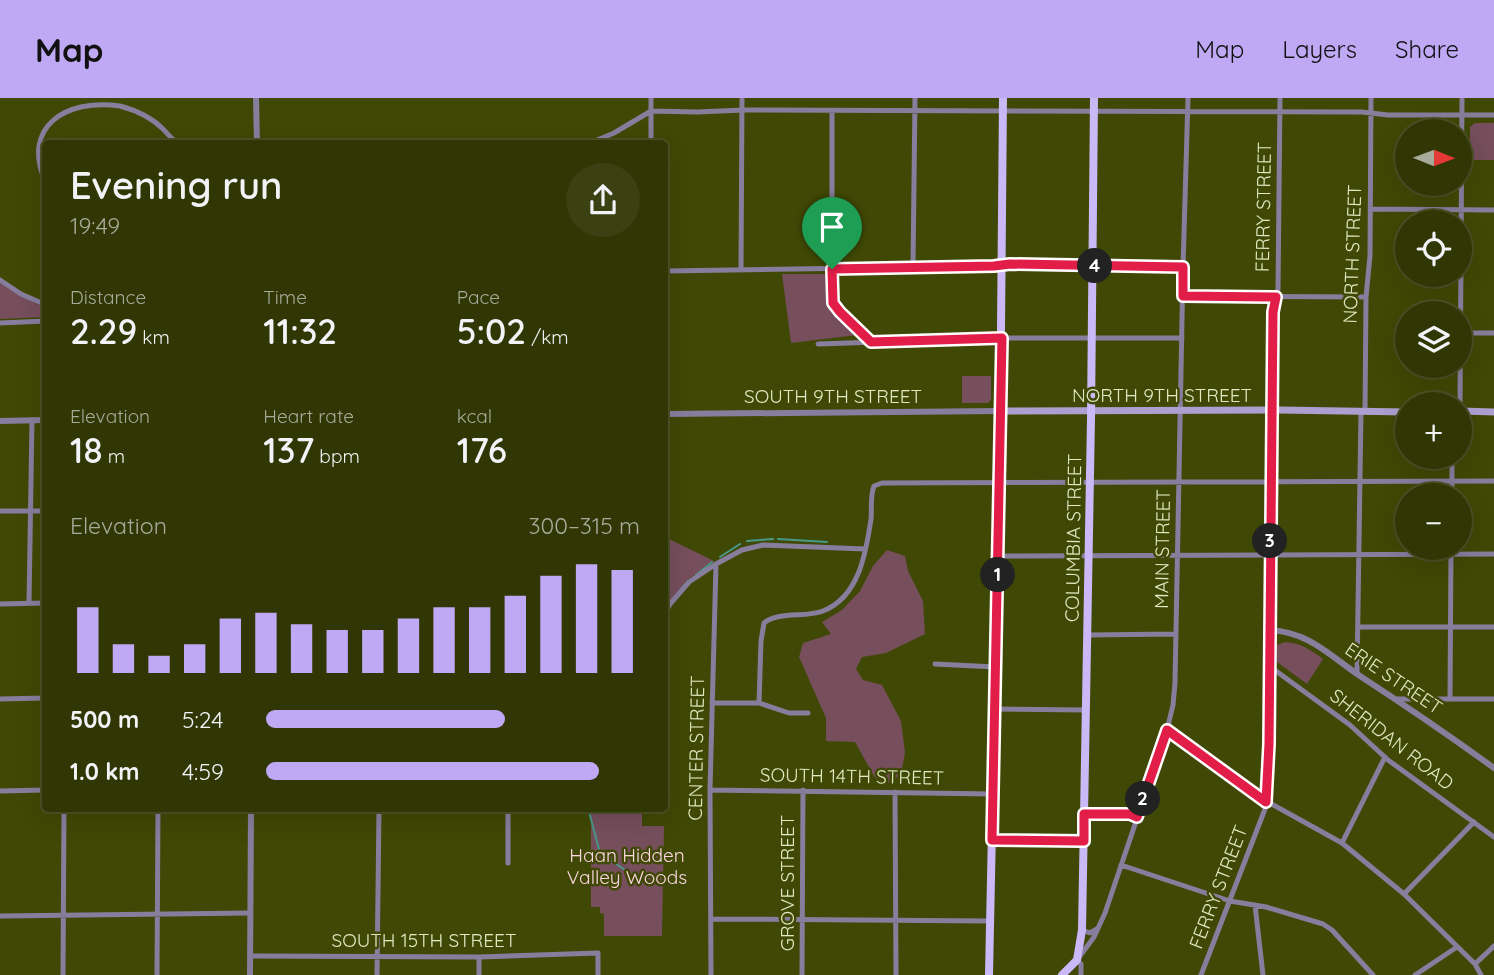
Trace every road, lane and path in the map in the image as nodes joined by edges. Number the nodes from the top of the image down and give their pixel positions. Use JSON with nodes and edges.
{"nodes":[{"id":1,"x":256,"y":98,"type":"edge"},
{"id":2,"x":651,"y":98,"type":"edge"},
{"id":3,"x":743,"y":98,"type":"edge"},
{"id":4,"x":915,"y":98,"type":"edge"},
{"id":5,"x":1003,"y":98,"type":"edge"},
{"id":6,"x":1094,"y":98,"type":"edge"},
{"id":7,"x":1188,"y":98,"type":"edge"},
{"id":8,"x":1280,"y":98,"type":"edge"},
{"id":9,"x":1371,"y":98,"type":"edge"},
{"id":10,"x":1462,"y":98,"type":"edge"},
{"id":11,"x":743,"y":110,"type":"junction"},
{"id":12,"x":649,"y":111,"type":"junction"},
{"id":13,"x":832,"y":111,"type":"junction"},
{"id":14,"x":915,"y":111,"type":"junction"},
{"id":15,"x":1003,"y":111,"type":"junction"},
{"id":16,"x":1094,"y":111,"type":"junction"},
{"id":17,"x":1188,"y":111,"type":"junction"},
{"id":18,"x":1280,"y":112,"type":"junction"},
{"id":19,"x":1371,"y":113,"type":"junction"},
{"id":20,"x":1462,"y":115,"type":"junction"},
{"id":21,"x":1494,"y":115,"type":"edge"},
{"id":22,"x":171,"y":140,"type":"edge"},
{"id":23,"x":257,"y":140,"type":"edge"},
{"id":24,"x":597,"y":140,"type":"edge"},
{"id":25,"x":651,"y":140,"type":"edge"},
{"id":26,"x":42,"y":175,"type":"edge"},
{"id":27,"x":1371,"y":208,"type":"junction"},
{"id":28,"x":1462,"y":210,"type":"joint"},
{"id":29,"x":1472,"y":210,"type":"edge"},
{"id":30,"x":1494,"y":210,"type":"edge"},
{"id":31,"x":1003,"y":265,"type":"junction"},
{"id":32,"x":1093,"y":266,"type":"junction"},
{"id":33,"x":913,"y":267,"type":"junction"},
{"id":34,"x":1183,"y":267,"type":"junction"},
{"id":35,"x":832,"y":269,"type":"junction"},
{"id":36,"x":741,"y":270,"type":"junction"},
{"id":37,"x":668,"y":271,"type":"edge"},
{"id":38,"x":0,"y":280,"type":"edge"},
{"id":39,"x":1183,"y":296,"type":"junction"},
{"id":40,"x":1276,"y":297,"type":"junction"},
{"id":41,"x":1366,"y":297,"type":"junction"},
{"id":42,"x":42,"y":303,"type":"edge"},
{"id":43,"x":42,"y":321,"type":"edge"},
{"id":44,"x":0,"y":323,"type":"edge"},
{"id":45,"x":1472,"y":332,"type":"edge"},
{"id":46,"x":1494,"y":333,"type":"edge"},
{"id":47,"x":1002,"y":338,"type":"junction"},
{"id":48,"x":1092,"y":338,"type":"junction"},
{"id":49,"x":1182,"y":338,"type":"junction"},
{"id":50,"x":871,"y":342,"type":"junction"},
{"id":51,"x":818,"y":344,"type":"dead end"},
{"id":52,"x":1091,"y":410,"type":"junction"},
{"id":53,"x":1272,"y":410,"type":"junction"},
{"id":54,"x":1000,"y":411,"type":"junction"},
{"id":55,"x":1181,"y":411,"type":"junction"},
{"id":56,"x":1363,"y":411,"type":"junction"},
{"id":57,"x":1472,"y":411,"type":"edge"},
{"id":58,"x":1395,"y":412,"type":"edge"},
{"id":59,"x":1494,"y":412,"type":"edge"},
{"id":60,"x":668,"y":414,"type":"edge"},
{"id":61,"x":42,"y":420,"type":"edge"},
{"id":62,"x":0,"y":421,"type":"edge"},
{"id":63,"x":32,"y":421,"type":"junction"},
{"id":64,"x":1452,"y":469,"type":"edge"},
{"id":65,"x":1452,"y":481,"type":"junction"},
{"id":66,"x":1494,"y":481,"type":"edge"},
{"id":67,"x":999,"y":482,"type":"junction"},
{"id":68,"x":1271,"y":482,"type":"junction"},
{"id":69,"x":1360,"y":482,"type":"junction"},
{"id":70,"x":1090,"y":483,"type":"junction"},
{"id":71,"x":1180,"y":483,"type":"junction"},
{"id":72,"x":0,"y":511,"type":"edge"},
{"id":73,"x":31,"y":511,"type":"junction"},
{"id":74,"x":42,"y":511,"type":"edge"},
{"id":75,"x":865,"y":549,"type":"junction"},
{"id":76,"x":1472,"y":552,"type":"edge"},
{"id":77,"x":1395,"y":553,"type":"edge"},
{"id":78,"x":1177,"y":554,"type":"junction"},
{"id":79,"x":1270,"y":554,"type":"junction"},
{"id":80,"x":1359,"y":554,"type":"junction"},
{"id":81,"x":1494,"y":554,"type":"edge"},
{"id":82,"x":1089,"y":555,"type":"junction"},
{"id":83,"x":998,"y":556,"type":"junction"},
{"id":84,"x":1451,"y":560,"type":"edge"},
{"id":85,"x":716,"y":564,"type":"junction"},
{"id":86,"x":29,"y":603,"type":"junction"},
{"id":87,"x":42,"y":603,"type":"edge"},
{"id":88,"x":0,"y":604,"type":"edge"},
{"id":89,"x":668,"y":608,"type":"edge"},
{"id":90,"x":1357,"y":627,"type":"junction"},
{"id":91,"x":1494,"y":627,"type":"edge"},
{"id":92,"x":1450,"y":628,"type":"junction"},
{"id":93,"x":1269,"y":630,"type":"junction"},
{"id":94,"x":1177,"y":634,"type":"junction"},
{"id":95,"x":1087,"y":635,"type":"junction"},
{"id":96,"x":936,"y":664,"type":"dead end"},
{"id":97,"x":996,"y":667,"type":"junction"},
{"id":98,"x":1269,"y":669,"type":"junction"},
{"id":99,"x":1357,"y":674,"type":"junction"},
{"id":100,"x":42,"y":698,"type":"edge"},
{"id":101,"x":0,"y":699,"type":"edge"},
{"id":102,"x":1397,"y":699,"type":"junction"},
{"id":103,"x":1450,"y":699,"type":"junction"},
{"id":104,"x":1494,"y":699,"type":"edge"},
{"id":105,"x":712,"y":703,"type":"junction"},
{"id":106,"x":760,"y":704,"type":"junction"},
{"id":107,"x":995,"y":709,"type":"junction"},
{"id":108,"x":1086,"y":710,"type":"junction"},
{"id":109,"x":808,"y":713,"type":"dead end"},
{"id":110,"x":1167,"y":730,"type":"junction"},
{"id":111,"x":1385,"y":757,"type":"junction"},
{"id":112,"x":1494,"y":768,"type":"edge"},
{"id":113,"x":42,"y":790,"type":"edge"},
{"id":114,"x":710,"y":790,"type":"junction"},
{"id":115,"x":803,"y":790,"type":"junction"},
{"id":116,"x":0,"y":791,"type":"edge"},
{"id":117,"x":895,"y":792,"type":"junction"},
{"id":118,"x":993,"y":794,"type":"junction"},
{"id":119,"x":1266,"y":802,"type":"junction"},
{"id":120,"x":64,"y":812,"type":"edge"},
{"id":121,"x":158,"y":812,"type":"edge"},
{"id":122,"x":251,"y":812,"type":"edge"},
{"id":123,"x":379,"y":812,"type":"edge"},
{"id":124,"x":508,"y":812,"type":"edge"},
{"id":125,"x":1084,"y":814,"type":"junction"},
{"id":126,"x":1137,"y":817,"type":"junction"},
{"id":127,"x":1474,"y":822,"type":"junction"},
{"id":128,"x":1494,"y":837,"type":"edge"},
{"id":129,"x":992,"y":840,"type":"junction"},
{"id":130,"x":1084,"y":841,"type":"junction"},
{"id":131,"x":1342,"y":844,"type":"junction"},
{"id":132,"x":508,"y":863,"type":"dead end"},
{"id":133,"x":1121,"y":865,"type":"junction"},
{"id":134,"x":1404,"y":894,"type":"junction"},
{"id":135,"x":1230,"y":901,"type":"junction"},
{"id":136,"x":1255,"y":905,"type":"junction"},
{"id":137,"x":250,"y":913,"type":"junction"},
{"id":138,"x":157,"y":915,"type":"junction"},
{"id":139,"x":0,"y":916,"type":"edge"},
{"id":140,"x":63,"y":916,"type":"junction"},
{"id":141,"x":712,"y":919,"type":"junction"},
{"id":142,"x":803,"y":919,"type":"junction"},
{"id":143,"x":897,"y":920,"type":"junction"},
{"id":144,"x":990,"y":921,"type":"junction"},
{"id":145,"x":1098,"y":928,"type":"junction"},
{"id":146,"x":1083,"y":930,"type":"junction"},
{"id":147,"x":1494,"y":946,"type":"edge"},
{"id":148,"x":1457,"y":947,"type":"junction"},
{"id":149,"x":250,"y":956,"type":"junction"},
{"id":150,"x":377,"y":956,"type":"junction"},
{"id":151,"x":478,"y":957,"type":"junction"},
{"id":152,"x":1077,"y":960,"type":"junction"},
{"id":153,"x":1475,"y":964,"type":"junction"},
{"id":154,"x":63,"y":975,"type":"edge"},
{"id":155,"x":157,"y":975,"type":"edge"},
{"id":156,"x":250,"y":975,"type":"edge"},
{"id":157,"x":377,"y":975,"type":"edge"},
{"id":158,"x":479,"y":975,"type":"edge"},
{"id":159,"x":598,"y":975,"type":"edge"},
{"id":160,"x":711,"y":975,"type":"edge"},
{"id":161,"x":802,"y":975,"type":"edge"},
{"id":162,"x":896,"y":975,"type":"edge"},
{"id":163,"x":989,"y":975,"type":"edge"},
{"id":164,"x":1062,"y":975,"type":"edge"},
{"id":165,"x":1081,"y":975,"type":"edge"},
{"id":166,"x":1201,"y":975,"type":"edge"},
{"id":167,"x":1263,"y":975,"type":"edge"},
{"id":168,"x":1373,"y":975,"type":"edge"},
{"id":169,"x":1415,"y":975,"type":"edge"},
{"id":170,"x":1481,"y":975,"type":"edge"}],
"edges":[{"from":1,"to":23,"type":"street"},
{"from":2,"to":12,"type":"street"},
{"from":3,"to":11,"type":"street"},
{"from":4,"to":14,"type":"street"},
{"from":5,"to":15,"type":"main road"},
{"from":6,"to":16,"type":"main road","name":"COLUMBIA STREET"},
{"from":7,"to":17,"type":"street","name":"MAIN STREET"},
{"from":8,"to":18,"type":"street","name":"FERRY STREET"},
{"from":9,"to":19,"type":"street","name":"NORTH STREET"},
{"from":10,"to":20,"type":"street"},
{"from":11,"to":12,"type":"street"},
{"from":11,"to":13,"type":"street"},
{"from":11,"to":36,"type":"street"},
{"from":12,"to":24,"type":"street"},
{"from":12,"to":25,"type":"street"},
{"from":13,"to":14,"type":"street"},
{"from":13,"to":35,"type":"street"},
{"from":14,"to":15,"type":"street"},
{"from":14,"to":33,"type":"street"},
{"from":15,"to":16,"type":"street"},
{"from":15,"to":31,"type":"main road"},
{"from":16,"to":17,"type":"street"},
{"from":16,"to":32,"type":"main road","name":"COLUMBIA STREET"},
{"from":17,"to":18,"type":"street"},
{"from":17,"to":34,"type":"street","name":"MAIN STREET"},
{"from":18,"to":19,"type":"street"},
{"from":18,"to":40,"type":"street","name":"FERRY STREET"},
{"from":19,"to":20,"type":"street"},
{"from":19,"to":27,"type":"street","name":"NORTH STREET"},
{"from":20,"to":21,"type":"street"},
{"from":20,"to":28,"type":"street"},
{"from":22,"to":26,"type":"street"},
{"from":27,"to":28,"type":"street"},
{"from":27,"to":41,"type":"street","name":"NORTH STREET"},
{"from":29,"to":30,"type":"street"},
{"from":31,"to":32,"type":"street"},
{"from":31,"to":33,"type":"street"},
{"from":31,"to":47,"type":"main road"},
{"from":32,"to":34,"type":"street"},
{"from":32,"to":48,"type":"main road","name":"COLUMBIA STREET"},
{"from":33,"to":35,"type":"street"},
{"from":34,"to":39,"type":"street","name":"MAIN STREET"},
{"from":35,"to":36,"type":"street"},
{"from":35,"to":50,"type":"street"},
{"from":36,"to":37,"type":"street"},
{"from":38,"to":42,"type":"street"},
{"from":39,"to":40,"type":"street"},
{"from":39,"to":49,"type":"street","name":"MAIN STREET"},
{"from":40,"to":41,"type":"street"},
{"from":40,"to":53,"type":"street","name":"FERRY STREET"},
{"from":41,"to":56,"type":"street","name":"NORTH STREET"},
{"from":43,"to":44,"type":"street"},
{"from":45,"to":46,"type":"street"},
{"from":47,"to":48,"type":"street"},
{"from":47,"to":50,"type":"street"},
{"from":47,"to":54,"type":"main road"},
{"from":48,"to":49,"type":"street"},
{"from":48,"to":52,"type":"main road","name":"COLUMBIA STREET"},
{"from":49,"to":55,"type":"street","name":"MAIN STREET"},
{"from":50,"to":51,"type":"street"},
{"from":52,"to":54,"type":"main road","name":"NORTH 9TH STREET"},
{"from":52,"to":55,"type":"main road","name":"NORTH 9TH STREET"},
{"from":52,"to":70,"type":"main road","name":"COLUMBIA STREET"},
{"from":53,"to":55,"type":"main road","name":"NORTH 9TH STREET"},
{"from":53,"to":56,"type":"main road","name":"NORTH 9TH STREET"},
{"from":53,"to":68,"type":"street","name":"FERRY STREET"},
{"from":54,"to":60,"type":"street","name":"SOUTH 9TH STREET"},
{"from":54,"to":67,"type":"main road"},
{"from":55,"to":71,"type":"street","name":"MAIN STREET"},
{"from":56,"to":58,"type":"main road","name":"NORTH 9TH STREET"},
{"from":56,"to":69,"type":"street","name":"NORTH STREET"},
{"from":57,"to":59,"type":"main road"},
{"from":61,"to":63,"type":"street"},
{"from":62,"to":63,"type":"street"},
{"from":63,"to":73,"type":"street"},
{"from":64,"to":65,"type":"street"},
{"from":65,"to":66,"type":"street"},
{"from":65,"to":69,"type":"street"},
{"from":67,"to":70,"type":"street"},
{"from":67,"to":75,"type":"street"},
{"from":67,"to":83,"type":"main road"},
{"from":68,"to":69,"type":"street"},
{"from":68,"to":71,"type":"street"},
{"from":68,"to":79,"type":"street","name":"FERRY STREET"},
{"from":69,"to":80,"type":"street","name":"NORTH STREET"},
{"from":70,"to":71,"type":"street"},
{"from":70,"to":82,"type":"main road","name":"COLUMBIA STREET"},
{"from":71,"to":78,"type":"street","name":"MAIN STREET"},
{"from":72,"to":73,"type":"street"},
{"from":73,"to":74,"type":"street"},
{"from":73,"to":86,"type":"street"},
{"from":75,"to":85,"type":"street"},
{"from":75,"to":106,"type":"street"},
{"from":76,"to":81,"type":"street"},
{"from":77,"to":80,"type":"street"},
{"from":78,"to":79,"type":"street"},
{"from":78,"to":82,"type":"street"},
{"from":78,"to":94,"type":"street","name":"MAIN STREET"},
{"from":79,"to":80,"type":"street"},
{"from":79,"to":93,"type":"street","name":"FERRY STREET"},
{"from":80,"to":90,"type":"street","name":"NORTH STREET"},
{"from":82,"to":83,"type":"street"},
{"from":82,"to":95,"type":"main road","name":"COLUMBIA STREET"},
{"from":83,"to":97,"type":"main road"},
{"from":84,"to":92,"type":"street"},
{"from":85,"to":89,"type":"street"},
{"from":85,"to":105,"type":"street","name":"CENTER STREET"},
{"from":86,"to":87,"type":"street"},
{"from":86,"to":88,"type":"street"},
{"from":90,"to":92,"type":"street"},
{"from":90,"to":99,"type":"street","name":"NORTH STREET"},
{"from":91,"to":92,"type":"street"},
{"from":92,"to":103,"type":"street"},
{"from":93,"to":98,"type":"street","name":"FERRY STREET"},
{"from":93,"to":99,"type":"street","name":"ERIE STREET"},
{"from":94,"to":95,"type":"street"},
{"from":94,"to":110,"type":"street","name":"MAIN STREET"},
{"from":95,"to":108,"type":"main road","name":"COLUMBIA STREET"},
{"from":96,"to":97,"type":"street"},
{"from":97,"to":107,"type":"main road"},
{"from":98,"to":111,"type":"street","name":"SHERIDAN ROAD"},
{"from":98,"to":119,"type":"street","name":"FERRY STREET"},
{"from":99,"to":102,"type":"street","name":"ERIE STREET"},
{"from":100,"to":101,"type":"street"},
{"from":102,"to":103,"type":"street"},
{"from":102,"to":112,"type":"street","name":"ERIE STREET"},
{"from":103,"to":104,"type":"street"},
{"from":105,"to":106,"type":"street"},
{"from":105,"to":114,"type":"street","name":"CENTER STREET"},
{"from":106,"to":109,"type":"street"},
{"from":107,"to":108,"type":"street"},
{"from":107,"to":118,"type":"main road"},
{"from":108,"to":125,"type":"main road","name":"COLUMBIA STREET"},
{"from":110,"to":119,"type":"street"},
{"from":110,"to":126,"type":"street","name":"MAIN STREET"},
{"from":111,"to":127,"type":"street","name":"SHERIDAN ROAD"},
{"from":111,"to":131,"type":"street"},
{"from":113,"to":116,"type":"street"},
{"from":114,"to":115,"type":"street","name":"SOUTH 14TH STREET"},
{"from":114,"to":141,"type":"street","name":"CENTER STREET"},
{"from":115,"to":117,"type":"street","name":"SOUTH 14TH STREET"},
{"from":115,"to":142,"type":"street","name":"GROVE STREET"},
{"from":117,"to":118,"type":"street","name":"SOUTH 14TH STREET"},
{"from":117,"to":143,"type":"street"},
{"from":118,"to":129,"type":"main road"},
{"from":119,"to":131,"type":"street"},
{"from":119,"to":135,"type":"street","name":"FERRY STREET"},
{"from":120,"to":140,"type":"street"},
{"from":121,"to":138,"type":"street"},
{"from":122,"to":137,"type":"street"},
{"from":123,"to":150,"type":"street"},
{"from":124,"to":132,"type":"street"},
{"from":125,"to":126,"type":"street"},
{"from":125,"to":130,"type":"main road","name":"COLUMBIA STREET"},
{"from":126,"to":133,"type":"street","name":"MAIN STREET"},
{"from":127,"to":128,"type":"street","name":"SHERIDAN ROAD"},
{"from":127,"to":134,"type":"street"},
{"from":129,"to":130,"type":"street"},
{"from":129,"to":144,"type":"main road"},
{"from":130,"to":146,"type":"main road","name":"COLUMBIA STREET"},
{"from":131,"to":134,"type":"street"},
{"from":133,"to":135,"type":"street"},
{"from":133,"to":145,"type":"street","name":"MAIN STREET"},
{"from":134,"to":148,"type":"street"},
{"from":135,"to":136,"type":"street"},
{"from":135,"to":166,"type":"street","name":"FERRY STREET"},
{"from":136,"to":167,"type":"street"},
{"from":136,"to":168,"type":"street"},
{"from":137,"to":138,"type":"street"},
{"from":137,"to":149,"type":"street"},
{"from":138,"to":140,"type":"street"},
{"from":138,"to":155,"type":"street"},
{"from":139,"to":140,"type":"street"},
{"from":140,"to":154,"type":"street"},
{"from":141,"to":142,"type":"street"},
{"from":141,"to":160,"type":"street","name":"CENTER STREET"},
{"from":142,"to":143,"type":"street"},
{"from":142,"to":161,"type":"street","name":"GROVE STREET"},
{"from":143,"to":144,"type":"street"},
{"from":143,"to":162,"type":"street"},
{"from":144,"to":163,"type":"main road"},
{"from":145,"to":146,"type":"street"},
{"from":145,"to":152,"type":"street","name":"MAIN STREET"},
{"from":146,"to":152,"type":"main road","name":"COLUMBIA STREET"},
{"from":147,"to":153,"type":"street"},
{"from":148,"to":153,"type":"street"},
{"from":148,"to":169,"type":"street"},
{"from":149,"to":150,"type":"street","name":"SOUTH 15TH STREET"},
{"from":149,"to":156,"type":"street"},
{"from":150,"to":151,"type":"street","name":"SOUTH 15TH STREET"},
{"from":150,"to":157,"type":"street"},
{"from":151,"to":158,"type":"street"},
{"from":151,"to":159,"type":"street","name":"SOUTH 15TH STREET"},
{"from":152,"to":164,"type":"main road","name":"MAIN STREET"},
{"from":152,"to":165,"type":"street","name":"COLUMBIA STREET"},
{"from":153,"to":170,"type":"street"}]}
